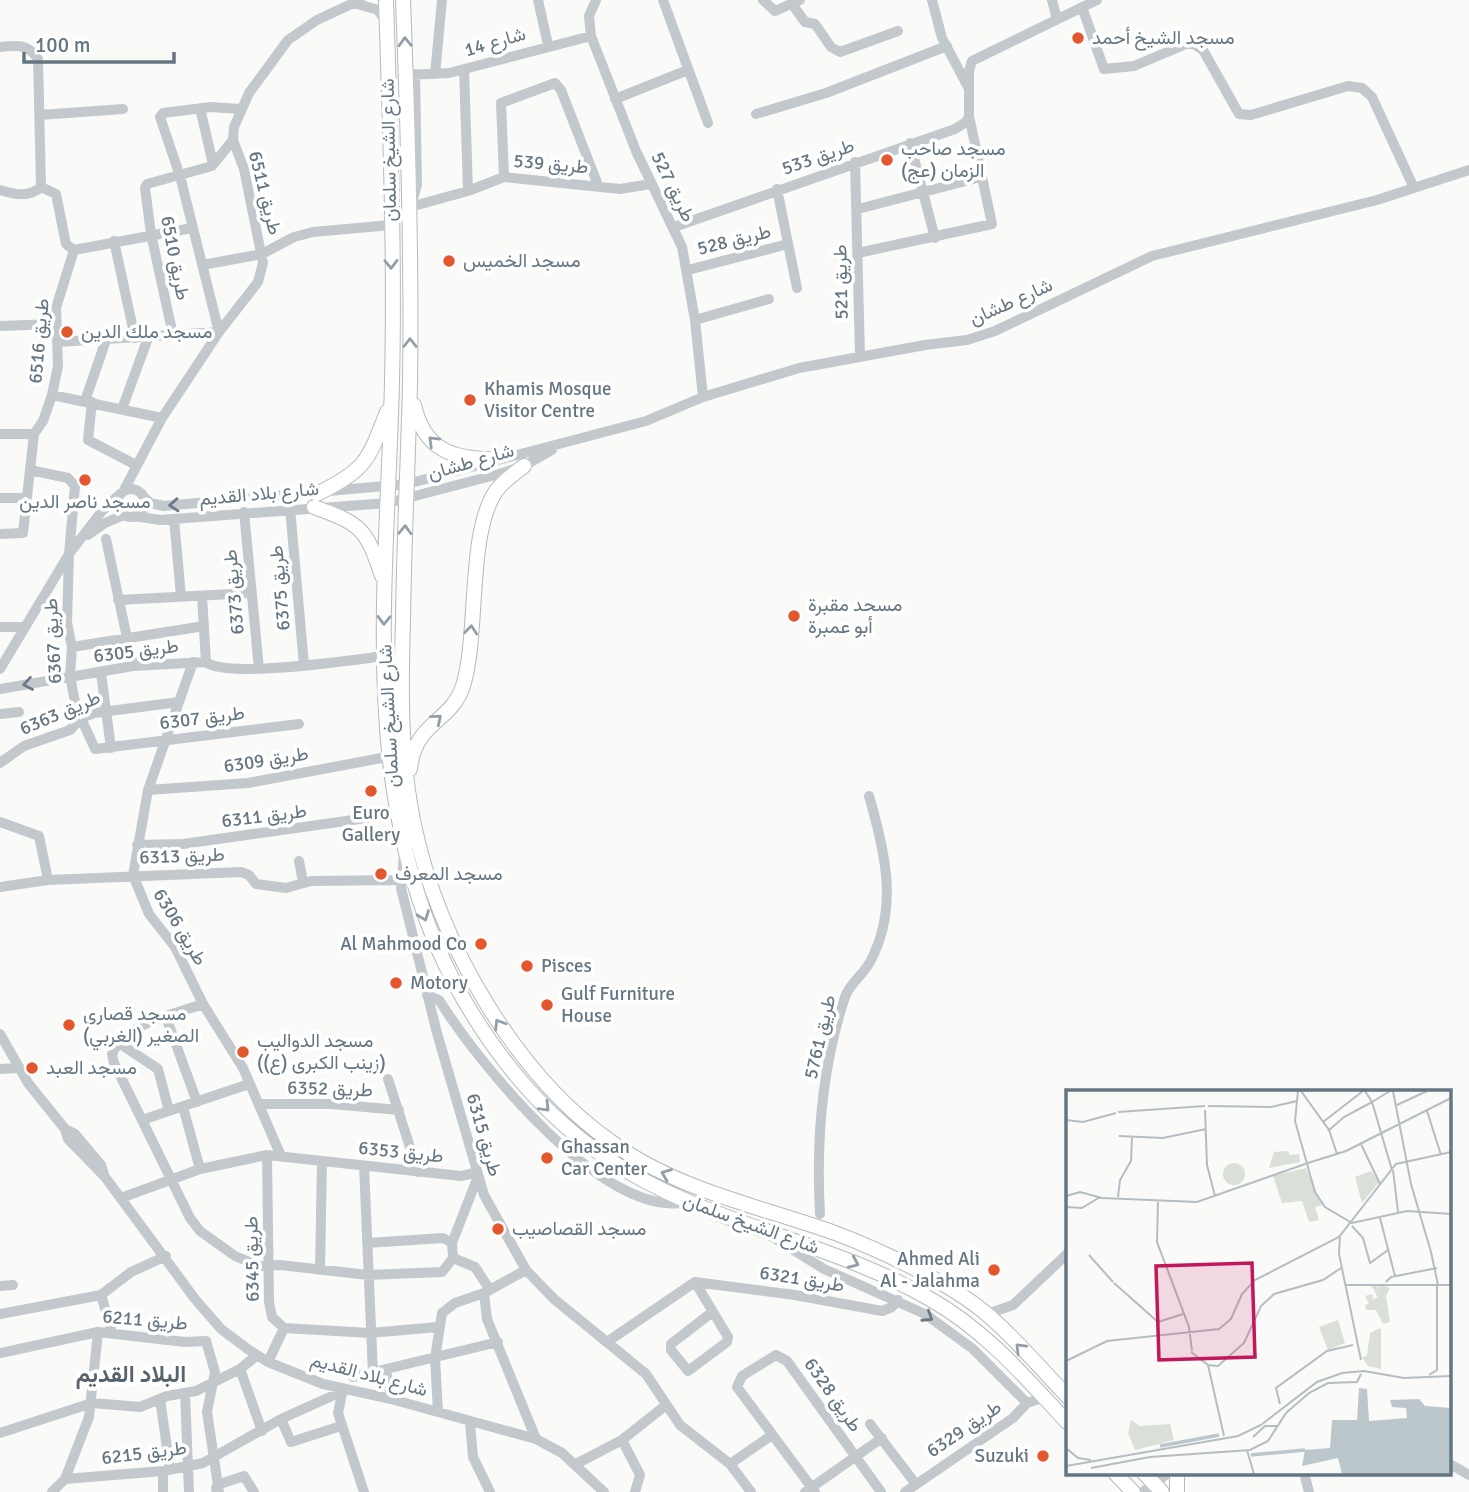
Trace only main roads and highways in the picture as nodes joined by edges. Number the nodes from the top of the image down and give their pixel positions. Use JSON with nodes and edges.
{"nodes":[{"id":1,"x":386,"y":0,"type":"edge"},
{"id":2,"x":403,"y":0,"type":"edge"},
{"id":3,"x":410,"y":383,"type":"junction"},
{"id":4,"x":392,"y":401,"type":"junction"},
{"id":5,"x":492,"y":459,"type":"road end"},
{"id":6,"x":524,"y":466,"type":"road end"},
{"id":7,"x":385,"y":586,"type":"junction"},
{"id":8,"x":408,"y":789,"type":"junction"},
{"id":9,"x":1066,"y":1395,"type":"edge"},
{"id":10,"x":1066,"y":1421,"type":"edge"},
{"id":11,"x":1116,"y":1474,"type":"edge"},
{"id":12,"x":1133,"y":1492,"type":"edge"}],
"edges":[{"from":1,"to":4,"type":"main road","name":"شارع الشيخ سلمان","one_way":true},
{"from":3,"to":2,"type":"main road","name":"شارع الشيخ سلمان","one_way":true},
{"from":5,"to":3,"type":"main road","one_way":true},
{"from":8,"to":3,"type":"main road","name":"شارع الشيخ سلمان","one_way":true},
{"from":4,"to":7,"type":"main road","name":"شارع الشيخ سلمان"},
{"from":4,"to":7,"type":"main road"},
{"from":8,"to":6,"type":"main road","one_way":true},
{"from":7,"to":10,"type":"main road","name":"شارع الشيخ سلمان","one_way":true},
{"from":9,"to":8,"type":"main road","name":"شارع الشيخ سلمان","one_way":true},
{"from":11,"to":12,"type":"main road"}]}
